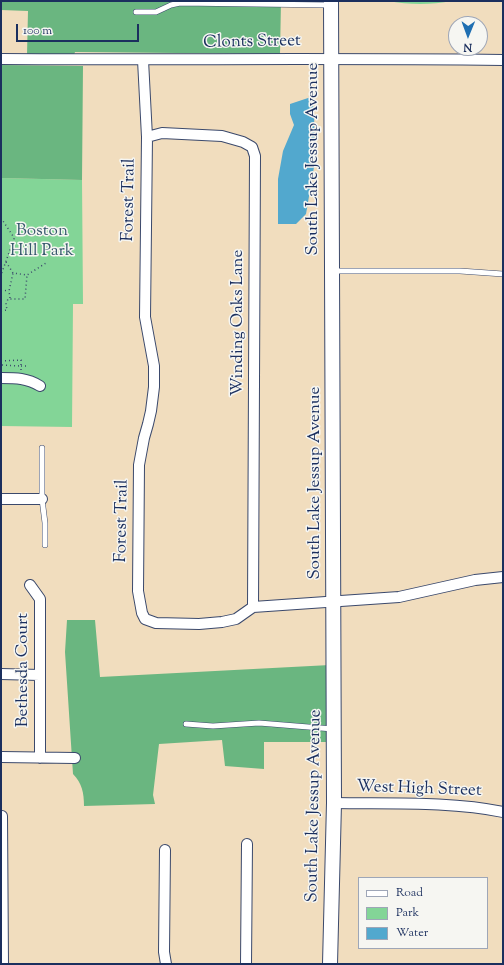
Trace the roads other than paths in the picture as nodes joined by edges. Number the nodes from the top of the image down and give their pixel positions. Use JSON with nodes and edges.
{"nodes":[{"id":1,"x":331,"y":3,"type":"edge"},
{"id":2,"x":136,"y":12,"type":"dead end"},
{"id":3,"x":331,"y":58,"type":"junction"},
{"id":4,"x":1,"y":59,"type":"edge"},
{"id":5,"x":143,"y":60,"type":"junction"},
{"id":6,"x":503,"y":60,"type":"edge"},
{"id":7,"x":147,"y":137,"type":"junction"},
{"id":8,"x":333,"y":271,"type":"junction"},
{"id":9,"x":503,"y":274,"type":"edge"},
{"id":10,"x":1,"y":378,"type":"edge"},
{"id":11,"x":40,"y":386,"type":"dead end"},
{"id":12,"x":42,"y":448,"type":"dead end"},
{"id":13,"x":1,"y":499,"type":"edge"},
{"id":14,"x":42,"y":499,"type":"junction"},
{"id":15,"x":45,"y":545,"type":"dead end"},
{"id":16,"x":503,"y":577,"type":"edge"},
{"id":17,"x":30,"y":585,"type":"dead end"},
{"id":18,"x":334,"y":602,"type":"junction"},
{"id":19,"x":253,"y":607,"type":"junction"},
{"id":20,"x":1,"y":674,"type":"edge"},
{"id":21,"x":40,"y":675,"type":"junction"},
{"id":22,"x":186,"y":724,"type":"dead end"},
{"id":23,"x":334,"y":729,"type":"junction"},
{"id":24,"x":1,"y":757,"type":"edge"},
{"id":25,"x":40,"y":758,"type":"junction"},
{"id":26,"x":74,"y":758,"type":"dead end"},
{"id":27,"x":334,"y":803,"type":"junction"},
{"id":28,"x":503,"y":812,"type":"edge"},
{"id":29,"x":2,"y":816,"type":"dead end"},
{"id":30,"x":247,"y":844,"type":"dead end"},
{"id":31,"x":165,"y":850,"type":"dead end"},
{"id":32,"x":3,"y":964,"type":"edge"},
{"id":33,"x":166,"y":964,"type":"edge"},
{"id":34,"x":246,"y":964,"type":"edge"},
{"id":35,"x":330,"y":964,"type":"edge"}],
"edges":[{"from":1,"to":2,"type":"lane"},
{"from":1,"to":3,"type":"street","name":"South Lake Jessup Avenue"},
{"from":3,"to":5,"type":"street","name":"Clonts Street"},
{"from":3,"to":6,"type":"street","name":"Clonts Street"},
{"from":3,"to":8,"type":"street","name":"South Lake Jessup Avenue"},
{"from":4,"to":5,"type":"street","name":"Clonts Street"},
{"from":5,"to":7,"type":"street","name":"Forest Trail"},
{"from":7,"to":19,"type":"street","name":"Winding Oaks Lane"},
{"from":7,"to":19,"type":"street","name":"Forest Trail"},
{"from":8,"to":9,"type":"lane"},
{"from":8,"to":18,"type":"street","name":"South Lake Jessup Avenue"},
{"from":10,"to":11,"type":"street"},
{"from":12,"to":14,"type":"lane"},
{"from":13,"to":14,"type":"street"},
{"from":14,"to":15,"type":"lane"},
{"from":16,"to":18,"type":"street"},
{"from":17,"to":21,"type":"street","name":"Bethesda Court"},
{"from":18,"to":19,"type":"street"},
{"from":18,"to":23,"type":"street","name":"South Lake Jessup Avenue"},
{"from":20,"to":21,"type":"street"},
{"from":21,"to":25,"type":"street","name":"Bethesda Court"},
{"from":22,"to":23,"type":"lane"},
{"from":23,"to":27,"type":"street","name":"South Lake Jessup Avenue"},
{"from":24,"to":25,"type":"street"},
{"from":25,"to":26,"type":"street"},
{"from":27,"to":28,"type":"street","name":"West High Street"},
{"from":27,"to":35,"type":"street","name":"South Lake Jessup Avenue"},
{"from":29,"to":32,"type":"street"},
{"from":30,"to":34,"type":"street"},
{"from":31,"to":33,"type":"street"}]}
